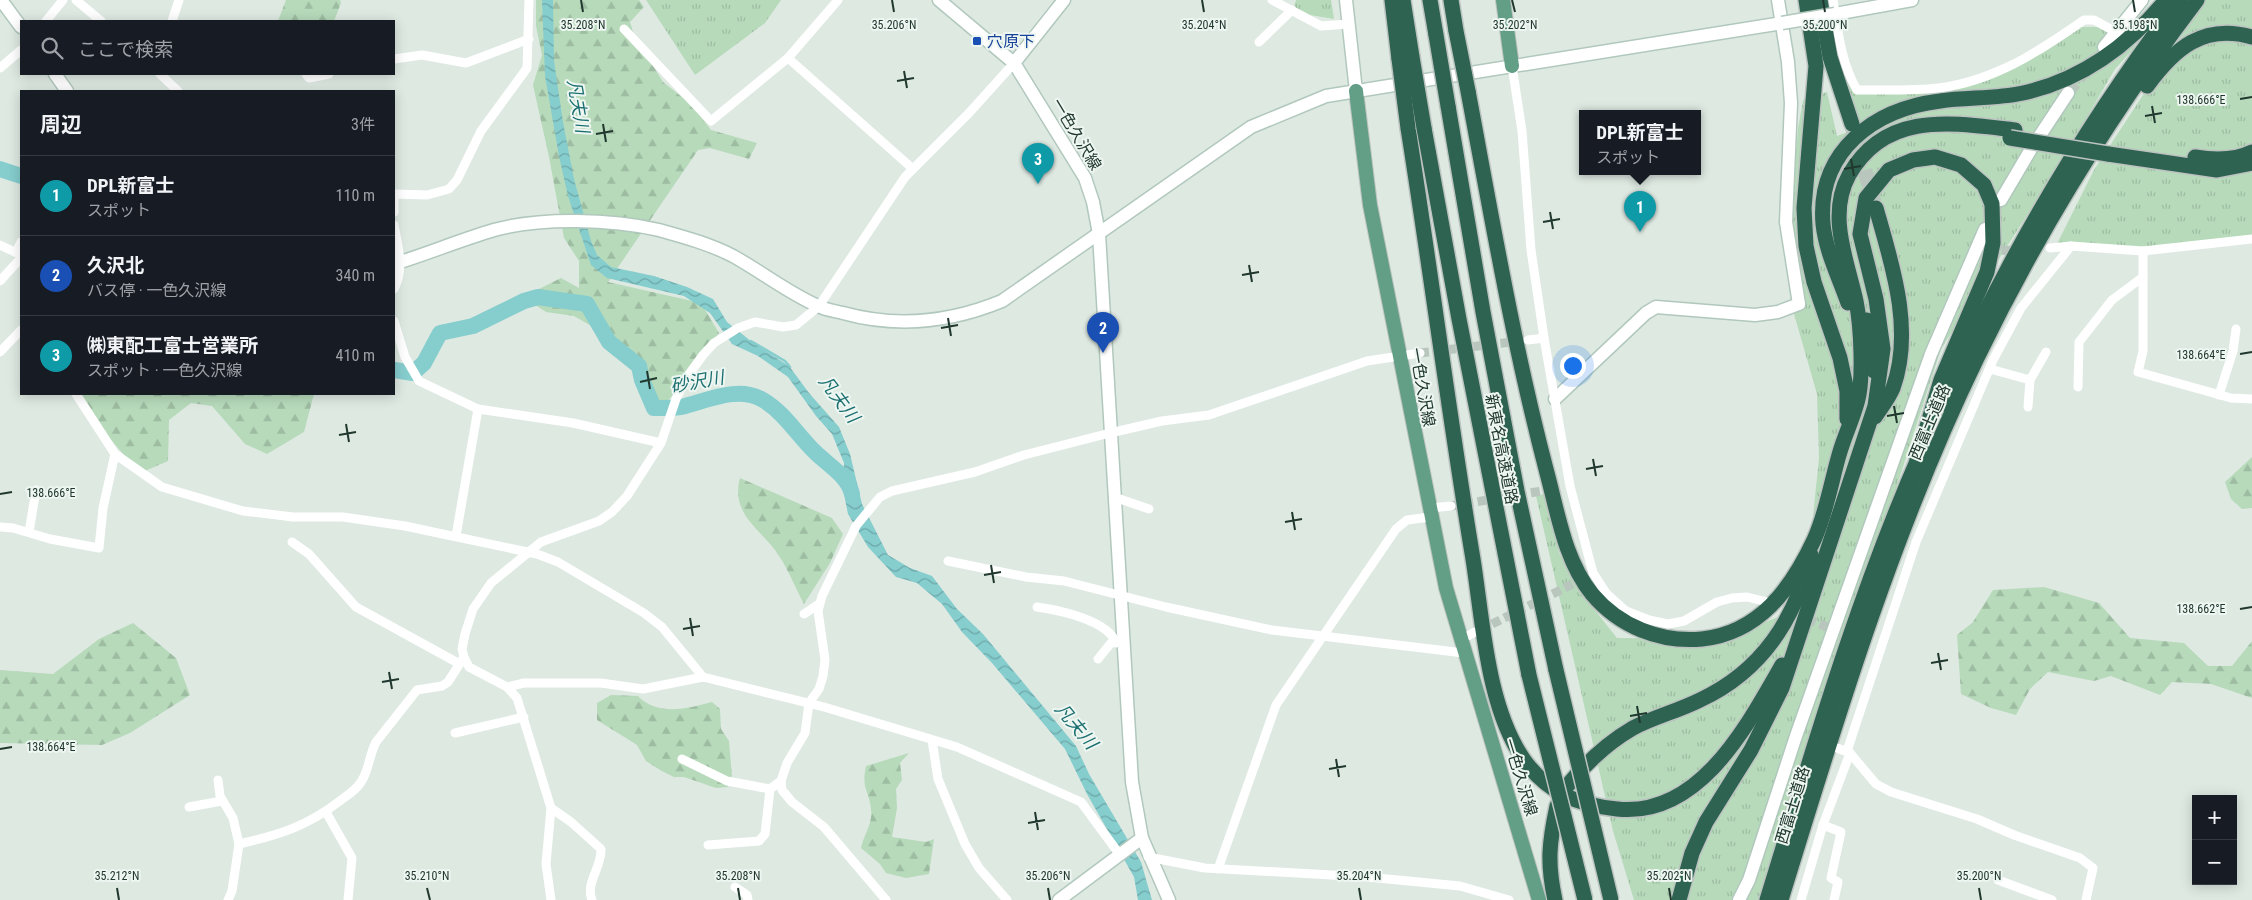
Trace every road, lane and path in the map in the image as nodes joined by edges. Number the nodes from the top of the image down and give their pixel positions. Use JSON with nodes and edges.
{"nodes":[{"id":1,"x":1,"y":0,"type":"edge"},
{"id":2,"x":64,"y":0,"type":"edge"},
{"id":3,"x":76,"y":0,"type":"edge"},
{"id":4,"x":179,"y":0,"type":"edge"},
{"id":5,"x":529,"y":0,"type":"edge"},
{"id":6,"x":838,"y":0,"type":"edge"},
{"id":7,"x":1064,"y":0,"type":"edge"},
{"id":8,"x":1272,"y":0,"type":"edge"},
{"id":9,"x":1346,"y":0,"type":"edge"},
{"id":10,"x":1392,"y":0,"type":"edge"},
{"id":11,"x":1403,"y":0,"type":"edge"},
{"id":12,"x":1430,"y":0,"type":"edge"},
{"id":13,"x":1451,"y":0,"type":"edge"},
{"id":14,"x":1503,"y":0,"type":"edge"},
{"id":15,"x":1778,"y":0,"type":"edge"},
{"id":16,"x":1806,"y":0,"type":"edge"},
{"id":17,"x":1820,"y":0,"type":"edge"},
{"id":18,"x":1833,"y":0,"type":"edge"},
{"id":19,"x":1912,"y":0,"type":"edge"},
{"id":20,"x":2142,"y":0,"type":"edge"},
{"id":21,"x":2166,"y":0,"type":"edge"},
{"id":22,"x":2180,"y":0,"type":"edge"},
{"id":23,"x":2197,"y":0,"type":"edge"},
{"id":24,"x":945,"y":2,"type":"edge"},
{"id":25,"x":1292,"y":10,"type":"junction"},
{"id":26,"x":1835,"y":14,"type":"junction"},
{"id":27,"x":47,"y":20,"type":"edge"},
{"id":28,"x":100,"y":20,"type":"edge"},
{"id":29,"x":172,"y":20,"type":"edge"},
{"id":30,"x":1782,"y":23,"type":"junction"},
{"id":31,"x":1349,"y":24,"type":"junction"},
{"id":32,"x":20,"y":26,"type":"edge"},
{"id":33,"x":624,"y":29,"type":"dead end"},
{"id":34,"x":2116,"y":32,"type":"junction"},
{"id":35,"x":2252,"y":37,"type":"edge"},
{"id":36,"x":529,"y":39,"type":"junction"},
{"id":37,"x":1259,"y":42,"type":"dead end"},
{"id":38,"x":2104,"y":47,"type":"dead end"},
{"id":39,"x":20,"y":51,"type":"edge"},
{"id":40,"x":788,"y":58,"type":"junction"},
{"id":41,"x":1406,"y":58,"type":"junction"},
{"id":42,"x":395,"y":60,"type":"edge"},
{"id":43,"x":1014,"y":63,"type":"junction"},
{"id":44,"x":1512,"y":66,"type":"junction"},
{"id":45,"x":0,"y":68,"type":"edge"},
{"id":46,"x":56,"y":75,"type":"edge"},
{"id":47,"x":161,"y":75,"type":"edge"},
{"id":48,"x":307,"y":75,"type":"edge"},
{"id":49,"x":324,"y":75,"type":"edge"},
{"id":50,"x":66,"y":90,"type":"edge"},
{"id":51,"x":177,"y":90,"type":"edge"},
{"id":52,"x":1356,"y":91,"type":"junction"},
{"id":53,"x":2068,"y":93,"type":"tunnel mouth"},
{"id":54,"x":1852,"y":124,"type":"tunnel mouth"},
{"id":55,"x":2012,"y":134,"type":"junction"},
{"id":56,"x":2110,"y":149,"type":"junction"},
{"id":57,"x":2252,"y":152,"type":"edge"},
{"id":58,"x":2252,"y":163,"type":"edge"},
{"id":59,"x":913,"y":169,"type":"junction"},
{"id":60,"x":395,"y":194,"type":"edge"},
{"id":61,"x":2001,"y":200,"type":"dead end"},
{"id":62,"x":1876,"y":208,"type":"tunnel mouth"},
{"id":63,"x":1985,"y":230,"type":"dead end"},
{"id":64,"x":1099,"y":234,"type":"junction"},
{"id":65,"x":395,"y":238,"type":"edge"},
{"id":66,"x":2252,"y":239,"type":"edge"},
{"id":67,"x":0,"y":245,"type":"edge"},
{"id":68,"x":2071,"y":246,"type":"junction"},
{"id":69,"x":2050,"y":248,"type":"dead end"},
{"id":70,"x":2143,"y":251,"type":"junction"},
{"id":71,"x":19,"y":255,"type":"edge"},
{"id":72,"x":397,"y":263,"type":"edge"},
{"id":73,"x":2143,"y":277,"type":"junction"},
{"id":74,"x":0,"y":281,"type":"edge"},
{"id":75,"x":395,"y":288,"type":"edge"},
{"id":76,"x":819,"y":306,"type":"junction"},
{"id":77,"x":395,"y":324,"type":"edge"},
{"id":78,"x":2236,"y":329,"type":"dead end"},
{"id":79,"x":20,"y":331,"type":"edge"},
{"id":80,"x":1544,"y":338,"type":"junction"},
{"id":81,"x":1528,"y":340,"type":"tunnel mouth"},
{"id":82,"x":0,"y":352,"type":"edge"},
{"id":83,"x":2046,"y":352,"type":"dead end"},
{"id":84,"x":1420,"y":353,"type":"tunnel mouth"},
{"id":85,"x":1400,"y":356,"type":"junction"},
{"id":86,"x":1976,"y":359,"type":"junction"},
{"id":87,"x":1990,"y":369,"type":"junction"},
{"id":88,"x":2030,"y":380,"type":"junction"},
{"id":89,"x":1860,"y":381,"type":"junction"},
{"id":90,"x":1876,"y":388,"type":"junction"},
{"id":91,"x":2078,"y":388,"type":"dead end"},
{"id":92,"x":77,"y":395,"type":"edge"},
{"id":93,"x":2219,"y":395,"type":"junction"},
{"id":94,"x":1555,"y":399,"type":"junction"},
{"id":95,"x":2252,"y":399,"type":"edge"},
{"id":96,"x":2028,"y":406,"type":"dead end"},
{"id":97,"x":478,"y":409,"type":"junction"},
{"id":98,"x":1868,"y":428,"type":"junction"},
{"id":99,"x":1846,"y":430,"type":"junction"},
{"id":100,"x":1110,"y":433,"type":"junction"},
{"id":101,"x":661,"y":443,"type":"junction"},
{"id":102,"x":115,"y":454,"type":"junction"},
{"id":103,"x":1917,"y":460,"type":"junction"},
{"id":104,"x":1570,"y":486,"type":"junction"},
{"id":105,"x":1558,"y":489,"type":"tunnel mouth"},
{"id":106,"x":36,"y":490,"type":"dead end"},
{"id":107,"x":1114,"y":496,"type":"junction"},
{"id":108,"x":1451,"y":506,"type":"tunnel mouth"},
{"id":109,"x":1149,"y":509,"type":"dead end"},
{"id":110,"x":1430,"y":513,"type":"junction"},
{"id":111,"x":0,"y":526,"type":"edge"},
{"id":112,"x":29,"y":532,"type":"junction"},
{"id":113,"x":456,"y":536,"type":"junction"},
{"id":114,"x":1815,"y":539,"type":"junction"},
{"id":115,"x":292,"y":542,"type":"dead end"},
{"id":116,"x":528,"y":552,"type":"junction"},
{"id":117,"x":948,"y":561,"type":"dead end"},
{"id":118,"x":1120,"y":594,"type":"junction"},
{"id":119,"x":1767,"y":602,"type":"tunnel mouth"},
{"id":120,"x":819,"y":604,"type":"junction"},
{"id":121,"x":1037,"y":607,"type":"dead end"},
{"id":122,"x":804,"y":614,"type":"dead end"},
{"id":123,"x":1475,"y":632,"type":"tunnel mouth"},
{"id":124,"x":1325,"y":635,"type":"junction"},
{"id":125,"x":1799,"y":635,"type":"junction"},
{"id":126,"x":1119,"y":642,"type":"junction"},
{"id":127,"x":1462,"y":646,"type":"junction"},
{"id":128,"x":1098,"y":659,"type":"dead end"},
{"id":129,"x":461,"y":660,"type":"junction"},
{"id":130,"x":703,"y":678,"type":"junction"},
{"id":131,"x":507,"y":687,"type":"junction"},
{"id":132,"x":809,"y":703,"type":"junction"},
{"id":133,"x":524,"y":717,"type":"junction"},
{"id":134,"x":455,"y":733,"type":"dead end"},
{"id":135,"x":932,"y":740,"type":"junction"},
{"id":136,"x":1837,"y":748,"type":"dead end"},
{"id":137,"x":1848,"y":752,"type":"junction"},
{"id":138,"x":682,"y":759,"type":"dead end"},
{"id":139,"x":218,"y":780,"type":"dead end"},
{"id":140,"x":781,"y":781,"type":"junction"},
{"id":141,"x":1567,"y":786,"type":"dead end"},
{"id":142,"x":770,"y":789,"type":"junction"},
{"id":143,"x":222,"y":801,"type":"junction"},
{"id":144,"x":1557,"y":806,"type":"dead end"},
{"id":145,"x":189,"y":807,"type":"dead end"},
{"id":146,"x":551,"y":808,"type":"junction"},
{"id":147,"x":326,"y":812,"type":"junction"},
{"id":148,"x":1823,"y":825,"type":"junction"},
{"id":149,"x":1138,"y":841,"type":"junction"},
{"id":150,"x":239,"y":844,"type":"junction"},
{"id":151,"x":708,"y":845,"type":"dead end"},
{"id":152,"x":1120,"y":855,"type":"junction"},
{"id":153,"x":1148,"y":857,"type":"junction"},
{"id":154,"x":1218,"y":869,"type":"junction"},
{"id":155,"x":1998,"y":880,"type":"dead end"},
{"id":156,"x":735,"y":887,"type":"dead end"},
{"id":157,"x":1679,"y":898,"type":"edge"},
{"id":158,"x":228,"y":900,"type":"edge"},
{"id":159,"x":348,"y":900,"type":"edge"},
{"id":160,"x":551,"y":900,"type":"edge"},
{"id":161,"x":592,"y":900,"type":"edge"},
{"id":162,"x":748,"y":900,"type":"edge"},
{"id":163,"x":886,"y":900,"type":"edge"},
{"id":164,"x":1007,"y":900,"type":"edge"},
{"id":165,"x":1059,"y":900,"type":"edge"},
{"id":166,"x":1169,"y":900,"type":"edge"},
{"id":167,"x":1509,"y":900,"type":"edge"},
{"id":168,"x":1539,"y":900,"type":"edge"},
{"id":169,"x":1555,"y":900,"type":"edge"},
{"id":170,"x":1585,"y":900,"type":"edge"},
{"id":171,"x":1611,"y":900,"type":"edge"},
{"id":172,"x":1740,"y":900,"type":"edge"},
{"id":173,"x":1767,"y":900,"type":"edge"},
{"id":174,"x":1781,"y":900,"type":"edge"},
{"id":175,"x":1801,"y":900,"type":"edge"},
{"id":176,"x":1834,"y":900,"type":"edge"},
{"id":177,"x":2052,"y":900,"type":"edge"},
{"id":178,"x":2086,"y":900,"type":"edge"}],
"edges":[{"from":1,"to":32,"type":"street"},
{"from":2,"to":27,"type":"street"},
{"from":3,"to":28,"type":"street"},
{"from":4,"to":29,"type":"street"},
{"from":5,"to":36,"type":"street"},
{"from":6,"to":40,"type":"street"},
{"from":7,"to":43,"type":"street"},
{"from":8,"to":25,"type":"street"},
{"from":9,"to":31,"type":"street"},
{"from":10,"to":41,"type":"highway"},
{"from":11,"to":41,"type":"highway","name":"新東名高速道路"},
{"from":12,"to":171,"type":"highway","name":"新東名高速道路","bridge":true},
{"from":13,"to":114,"type":"highway","bridge":true},
{"from":14,"to":44,"type":"main road"},
{"from":15,"to":30,"type":"street"},
{"from":16,"to":99,"type":"highway"},
{"from":17,"to":54,"type":"highway"},
{"from":18,"to":26,"type":"street"},
{"from":19,"to":26,"type":"street"},
{"from":20,"to":34,"type":"street"},
{"from":21,"to":89,"type":"highway"},
{"from":22,"to":103,"type":"highway","name":"西富士道路"},
{"from":23,"to":86,"type":"highway","name":"西富士道路"},
{"from":24,"to":43,"type":"street","name":"一色久沢線"},
{"from":25,"to":31,"type":"street"},
{"from":25,"to":37,"type":"street"},
{"from":26,"to":30,"type":"street","bridge":true},
{"from":26,"to":34,"type":"street"},
{"from":30,"to":44,"type":"street"},
{"from":30,"to":94,"type":"street"},
{"from":31,"to":52,"type":"street"},
{"from":33,"to":40,"type":"street"},
{"from":34,"to":38,"type":"street"},
{"from":35,"to":86,"type":"highway"},
{"from":36,"to":42,"type":"street"},
{"from":36,"to":60,"type":"street"},
{"from":39,"to":45,"type":"street"},
{"from":40,"to":59,"type":"street"},
{"from":41,"to":125,"type":"highway","bridge":true},
{"from":41,"to":170,"type":"highway","name":"新東名高速道路","bridge":true},
{"from":43,"to":59,"type":"street"},
{"from":43,"to":64,"type":"street","name":"一色久沢線"},
{"from":44,"to":52,"type":"street"},
{"from":44,"to":80,"type":"street"},
{"from":46,"to":50,"type":"street"},
{"from":47,"to":51,"type":"street"},
{"from":48,"to":49,"type":"street"},
{"from":52,"to":64,"type":"street"},
{"from":52,"to":85,"type":"main road","name":"一色久沢線"},
{"from":53,"to":61,"type":"street"},
{"from":55,"to":56,"type":"highway","bridge":true},
{"from":55,"to":89,"type":"highway"},
{"from":55,"to":90,"type":"highway"},
{"from":56,"to":57,"type":"highway"},
{"from":56,"to":58,"type":"highway"},
{"from":59,"to":76,"type":"street"},
{"from":62,"to":98,"type":"highway"},
{"from":63,"to":172,"type":"street"},
{"from":64,"to":76,"type":"street"},
{"from":64,"to":100,"type":"street","name":"一色久沢線"},
{"from":65,"to":72,"type":"street"},
{"from":66,"to":70,"type":"street"},
{"from":67,"to":71,"type":"street"},
{"from":68,"to":69,"type":"street"},
{"from":68,"to":70,"type":"street"},
{"from":68,"to":87,"type":"street"},
{"from":70,"to":73,"type":"street"},
{"from":71,"to":74,"type":"street"},
{"from":72,"to":75,"type":"street"},
{"from":72,"to":76,"type":"street"},
{"from":73,"to":91,"type":"street"},
{"from":73,"to":93,"type":"street"},
{"from":76,"to":101,"type":"street"},
{"from":77,"to":97,"type":"street"},
{"from":78,"to":93,"type":"street"},
{"from":79,"to":82,"type":"street"},
{"from":80,"to":81,"type":"street"},
{"from":80,"to":94,"type":"street"},
{"from":83,"to":88,"type":"street"},
{"from":84,"to":85,"type":"street"},
{"from":85,"to":100,"type":"street"},
{"from":85,"to":110,"type":"main road","name":"一色久沢線"},
{"from":86,"to":174,"type":"highway","name":"西富士道路"},
{"from":87,"to":88,"type":"street"},
{"from":87,"to":137,"type":"street"},
{"from":88,"to":96,"type":"street"},
{"from":89,"to":99,"type":"highway"},
{"from":90,"to":98,"type":"highway"},
{"from":90,"to":103,"type":"highway"},
{"from":92,"to":102,"type":"street"},
{"from":93,"to":95,"type":"street"},
{"from":94,"to":104,"type":"street"},
{"from":97,"to":101,"type":"street"},
{"from":97,"to":113,"type":"street"},
{"from":98,"to":125,"type":"highway"},
{"from":99,"to":114,"type":"highway"},
{"from":100,"to":107,"type":"street","name":"一色久沢線"},
{"from":100,"to":120,"type":"street"},
{"from":101,"to":116,"type":"street"},
{"from":102,"to":112,"type":"street"},
{"from":102,"to":113,"type":"street"},
{"from":103,"to":173,"type":"highway","name":"西富士道路"},
{"from":104,"to":105,"type":"street"},
{"from":104,"to":119,"type":"street"},
{"from":106,"to":112,"type":"street"},
{"from":107,"to":109,"type":"street"},
{"from":107,"to":118,"type":"street","name":"一色久沢線"},
{"from":108,"to":110,"type":"street"},
{"from":110,"to":124,"type":"street"},
{"from":110,"to":127,"type":"main road","name":"一色久沢線"},
{"from":111,"to":112,"type":"street"},
{"from":113,"to":116,"type":"street"},
{"from":114,"to":141,"type":"highway"},
{"from":115,"to":129,"type":"street"},
{"from":116,"to":129,"type":"street"},
{"from":116,"to":130,"type":"street"},
{"from":117,"to":118,"type":"street"},
{"from":118,"to":124,"type":"street"},
{"from":118,"to":126,"type":"street","name":"一色久沢線"},
{"from":120,"to":122,"type":"street"},
{"from":120,"to":132,"type":"street"},
{"from":121,"to":126,"type":"street"},
{"from":123,"to":127,"type":"street"},
{"from":124,"to":127,"type":"street"},
{"from":124,"to":154,"type":"street"},
{"from":125,"to":157,"type":"highway"},
{"from":126,"to":128,"type":"street"},
{"from":126,"to":149,"type":"street","name":"一色久沢線"},
{"from":127,"to":168,"type":"main road","name":"一色久沢線"},
{"from":129,"to":131,"type":"street"},
{"from":129,"to":147,"type":"street"},
{"from":130,"to":131,"type":"street"},
{"from":130,"to":132,"type":"street"},
{"from":131,"to":133,"type":"street"},
{"from":132,"to":135,"type":"street"},
{"from":132,"to":140,"type":"street"},
{"from":133,"to":134,"type":"street"},
{"from":133,"to":146,"type":"street"},
{"from":135,"to":152,"type":"street"},
{"from":135,"to":164,"type":"street"},
{"from":136,"to":137,"type":"street"},
{"from":137,"to":148,"type":"street"},
{"from":137,"to":178,"type":"street"},
{"from":138,"to":142,"type":"street"},
{"from":139,"to":143,"type":"street"},
{"from":140,"to":142,"type":"street"},
{"from":140,"to":163,"type":"street"},
{"from":142,"to":151,"type":"street"},
{"from":143,"to":145,"type":"street"},
{"from":143,"to":150,"type":"street"},
{"from":144,"to":169,"type":"highway"},
{"from":146,"to":160,"type":"street"},
{"from":146,"to":161,"type":"street"},
{"from":147,"to":150,"type":"street"},
{"from":147,"to":159,"type":"street"},
{"from":148,"to":175,"type":"street"},
{"from":148,"to":176,"type":"street"},
{"from":149,"to":152,"type":"street"},
{"from":149,"to":153,"type":"street","name":"一色久沢線"},
{"from":150,"to":158,"type":"street"},
{"from":152,"to":165,"type":"street"},
{"from":153,"to":154,"type":"street"},
{"from":153,"to":166,"type":"street","name":"一色久沢線"},
{"from":154,"to":167,"type":"street"},
{"from":155,"to":177,"type":"street"},
{"from":156,"to":162,"type":"street"}]}
